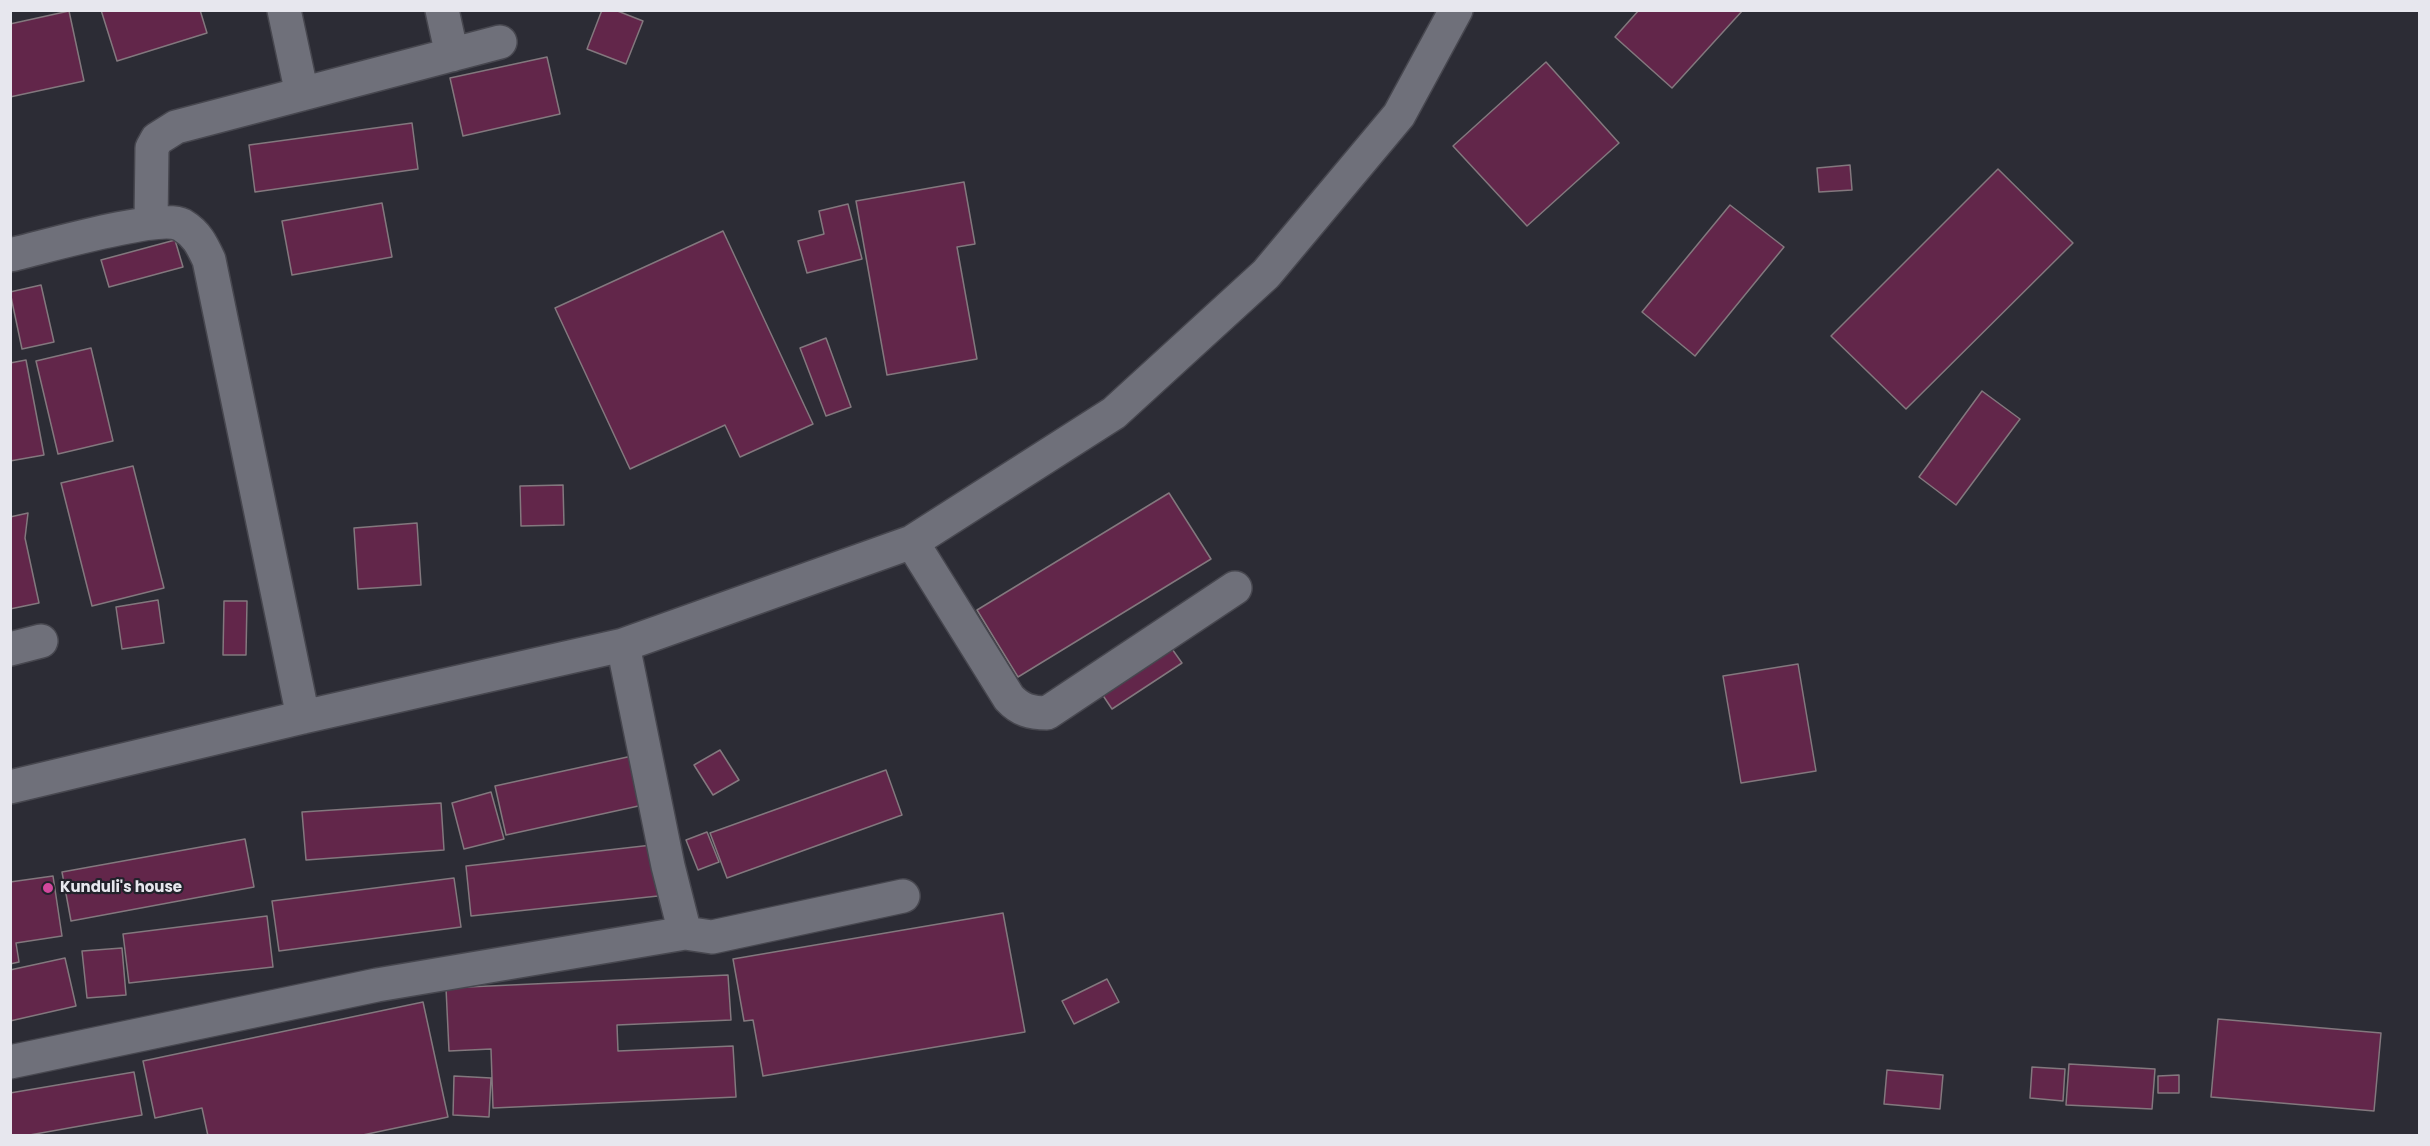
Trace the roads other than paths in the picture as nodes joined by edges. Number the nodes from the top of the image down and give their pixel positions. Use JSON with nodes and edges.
{"nodes":[{"id":1,"x":284,"y":10,"type":"edge"},
{"id":2,"x":442,"y":10,"type":"edge"},
{"id":3,"x":1456,"y":10,"type":"edge"},
{"id":4,"x":500,"y":42,"type":"dead end"},
{"id":5,"x":452,"y":55,"type":"junction"},
{"id":6,"x":302,"y":94,"type":"junction"},
{"id":7,"x":151,"y":222,"type":"junction"},
{"id":8,"x":10,"y":255,"type":"edge"},
{"id":9,"x":912,"y":542,"type":"junction"},
{"id":10,"x":1235,"y":588,"type":"dead end"},
{"id":11,"x":623,"y":645,"type":"junction"},
{"id":12,"x":303,"y":717,"type":"junction"},
{"id":13,"x":10,"y":787,"type":"edge"},
{"id":14,"x":903,"y":896,"type":"dead end"},
{"id":15,"x":685,"y":933,"type":"junction"},
{"id":16,"x":10,"y":1062,"type":"edge"}],
"edges":[{"from":1,"to":6,"type":"street"},
{"from":2,"to":5,"type":"street"},
{"from":3,"to":9,"type":"street"},
{"from":4,"to":5,"type":"street"},
{"from":5,"to":6,"type":"street"},
{"from":6,"to":7,"type":"street"},
{"from":7,"to":8,"type":"street"},
{"from":7,"to":12,"type":"street"},
{"from":9,"to":10,"type":"street"},
{"from":9,"to":11,"type":"street"},
{"from":11,"to":12,"type":"street"},
{"from":11,"to":15,"type":"street"},
{"from":12,"to":13,"type":"street"},
{"from":14,"to":15,"type":"street"},
{"from":15,"to":16,"type":"street"}]}
